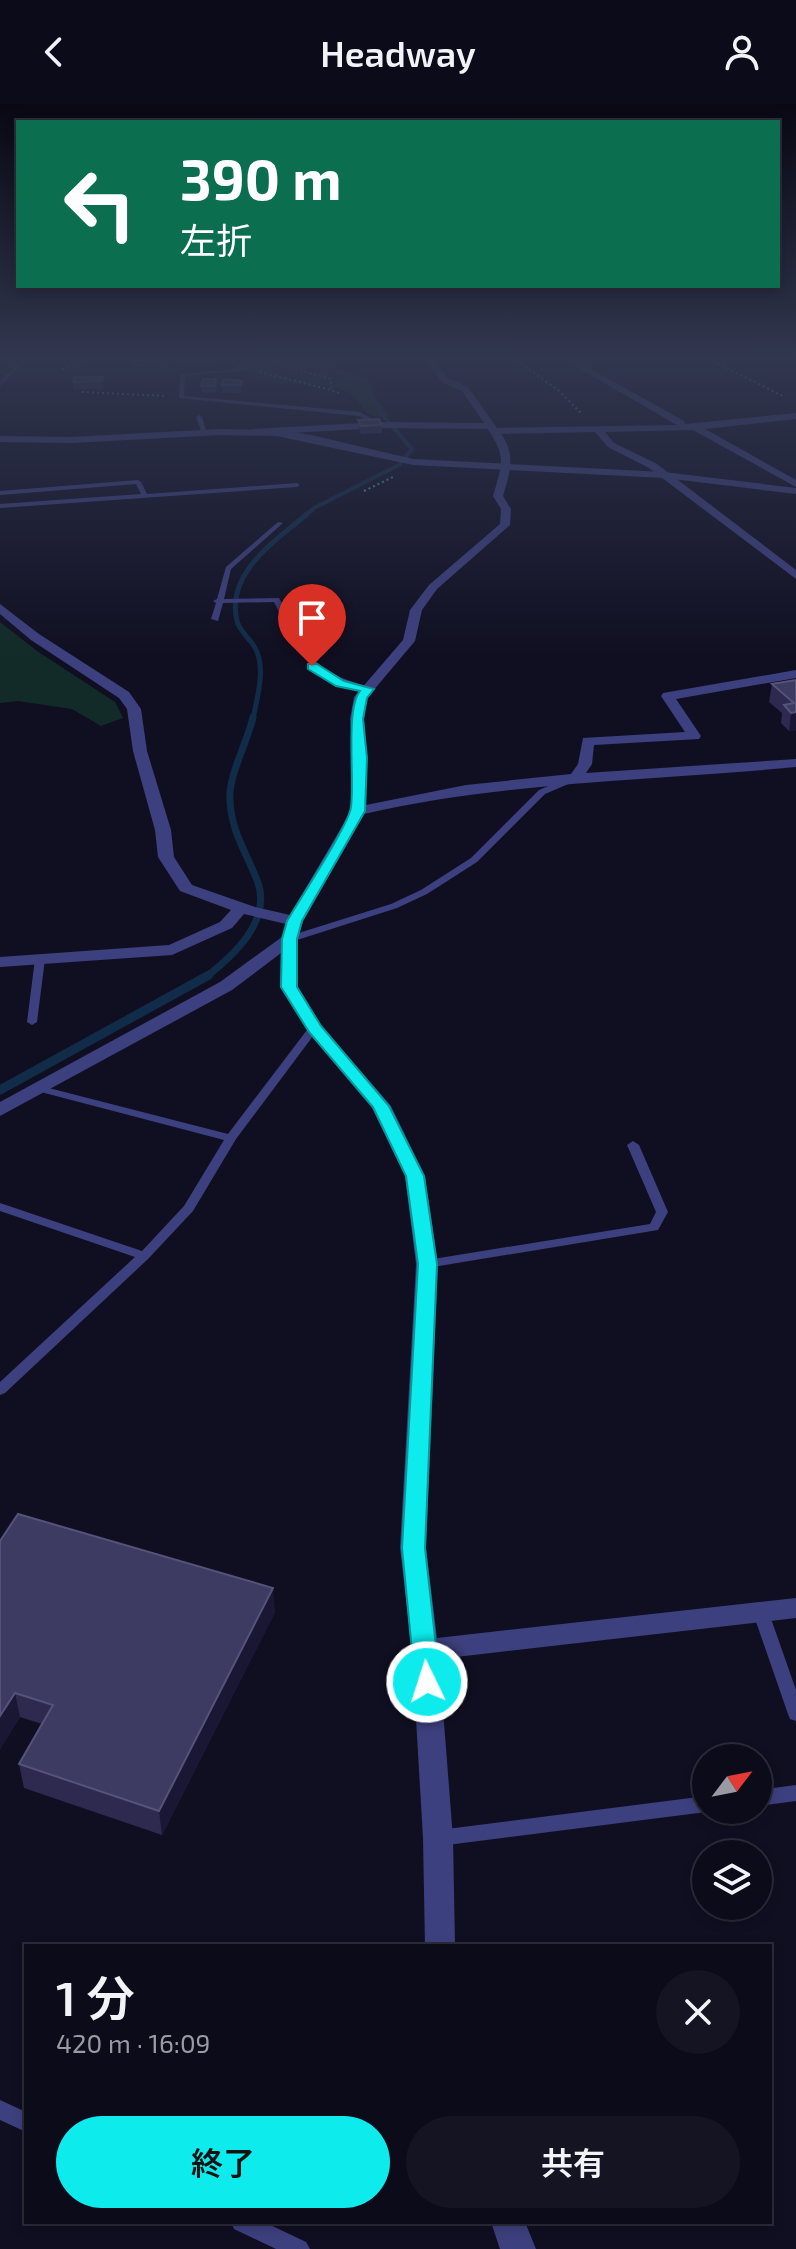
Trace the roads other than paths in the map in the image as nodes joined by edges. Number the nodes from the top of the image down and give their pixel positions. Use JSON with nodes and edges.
{"nodes":[{"id":1,"x":379,"y":455,"type":"edge"},
{"id":2,"x":506,"y":455,"type":"edge"},
{"id":3,"x":629,"y":455,"type":"edge"},
{"id":4,"x":743,"y":455,"type":"edge"},
{"id":5,"x":506,"y":468,"type":"junction"},
{"id":6,"x":664,"y":475,"type":"junction"},
{"id":7,"x":796,"y":484,"type":"edge"},
{"id":8,"x":297,"y":485,"type":"dead end"},
{"id":9,"x":796,"y":491,"type":"edge"},
{"id":10,"x":0,"y":493,"type":"edge"},
{"id":11,"x":144,"y":494,"type":"junction"},
{"id":12,"x":0,"y":506,"type":"edge"},
{"id":13,"x":280,"y":523,"type":"dead end"},
{"id":14,"x":796,"y":576,"type":"edge"},
{"id":15,"x":222,"y":601,"type":"junction"},
{"id":16,"x":0,"y":608,"type":"edge"},
{"id":17,"x":215,"y":619,"type":"dead end"},
{"id":18,"x":796,"y":674,"type":"edge"},
{"id":19,"x":368,"y":689,"type":"junction"},
{"id":20,"x":796,"y":763,"type":"edge"},
{"id":21,"x":577,"y":777,"type":"junction"},
{"id":22,"x":358,"y":811,"type":"junction"},
{"id":23,"x":246,"y":909,"type":"junction"},
{"id":24,"x":292,"y":930,"type":"junction"},
{"id":25,"x":40,"y":959,"type":"junction"},
{"id":26,"x":0,"y":962,"type":"edge"},
{"id":27,"x":32,"y":1022,"type":"dead end"},
{"id":28,"x":314,"y":1028,"type":"junction"},
{"id":29,"x":41,"y":1089,"type":"junction"},
{"id":30,"x":0,"y":1110,"type":"edge"},
{"id":31,"x":231,"y":1138,"type":"junction"},
{"id":32,"x":633,"y":1145,"type":"dead end"},
{"id":33,"x":0,"y":1207,"type":"edge"},
{"id":34,"x":144,"y":1256,"type":"junction"},
{"id":35,"x":427,"y":1264,"type":"junction"},
{"id":36,"x":0,"y":1390,"type":"edge"},
{"id":37,"x":796,"y":1608,"type":"edge"},
{"id":38,"x":761,"y":1613,"type":"junction"},
{"id":39,"x":425,"y":1650,"type":"junction"},
{"id":40,"x":796,"y":1714,"type":"edge"},
{"id":41,"x":796,"y":1793,"type":"edge"},
{"id":42,"x":772,"y":1796,"type":"edge"},
{"id":43,"x":692,"y":1806,"type":"edge"},
{"id":44,"x":438,"y":1838,"type":"junction"},
{"id":45,"x":440,"y":1944,"type":"edge"},
{"id":46,"x":0,"y":2110,"type":"edge"},
{"id":47,"x":24,"y":2121,"type":"edge"},
{"id":48,"x":245,"y":2224,"type":"edge"},
{"id":49,"x":509,"y":2224,"type":"edge"},
{"id":50,"x":299,"y":2249,"type":"edge"},
{"id":51,"x":518,"y":2249,"type":"edge"}],
"edges":[{"from":1,"to":5,"type":"street"},
{"from":2,"to":5,"type":"street"},
{"from":3,"to":6,"type":"street"},
{"from":4,"to":7,"type":"street"},
{"from":5,"to":6,"type":"street"},
{"from":5,"to":19,"type":"street"},
{"from":6,"to":9,"type":"street"},
{"from":6,"to":14,"type":"street"},
{"from":8,"to":11,"type":"lane"},
{"from":10,"to":11,"type":"lane"},
{"from":11,"to":12,"type":"lane"},
{"from":13,"to":15,"type":"lane"},
{"from":15,"to":17,"type":"lane"},
{"from":15,"to":19,"type":"lane"},
{"from":16,"to":23,"type":"street"},
{"from":18,"to":21,"type":"street"},
{"from":19,"to":22,"type":"street"},
{"from":20,"to":21,"type":"street"},
{"from":21,"to":22,"type":"street"},
{"from":21,"to":24,"type":"lane"},
{"from":22,"to":24,"type":"street"},
{"from":23,"to":24,"type":"street"},
{"from":23,"to":25,"type":"street"},
{"from":24,"to":28,"type":"street"},
{"from":24,"to":29,"type":"street"},
{"from":25,"to":26,"type":"street"},
{"from":25,"to":27,"type":"lane"},
{"from":28,"to":31,"type":"lane"},
{"from":28,"to":35,"type":"street"},
{"from":29,"to":30,"type":"street"},
{"from":29,"to":31,"type":"lane"},
{"from":31,"to":34,"type":"lane"},
{"from":32,"to":35,"type":"lane"},
{"from":33,"to":34,"type":"lane"},
{"from":34,"to":36,"type":"lane"},
{"from":35,"to":39,"type":"street"},
{"from":37,"to":38,"type":"street"},
{"from":38,"to":39,"type":"street"},
{"from":38,"to":40,"type":"lane"},
{"from":39,"to":44,"type":"street"},
{"from":41,"to":42,"type":"lane"},
{"from":43,"to":44,"type":"lane"},
{"from":44,"to":45,"type":"street"},
{"from":46,"to":47,"type":"lane"},
{"from":48,"to":50,"type":"lane"},
{"from":49,"to":51,"type":"street"}]}
